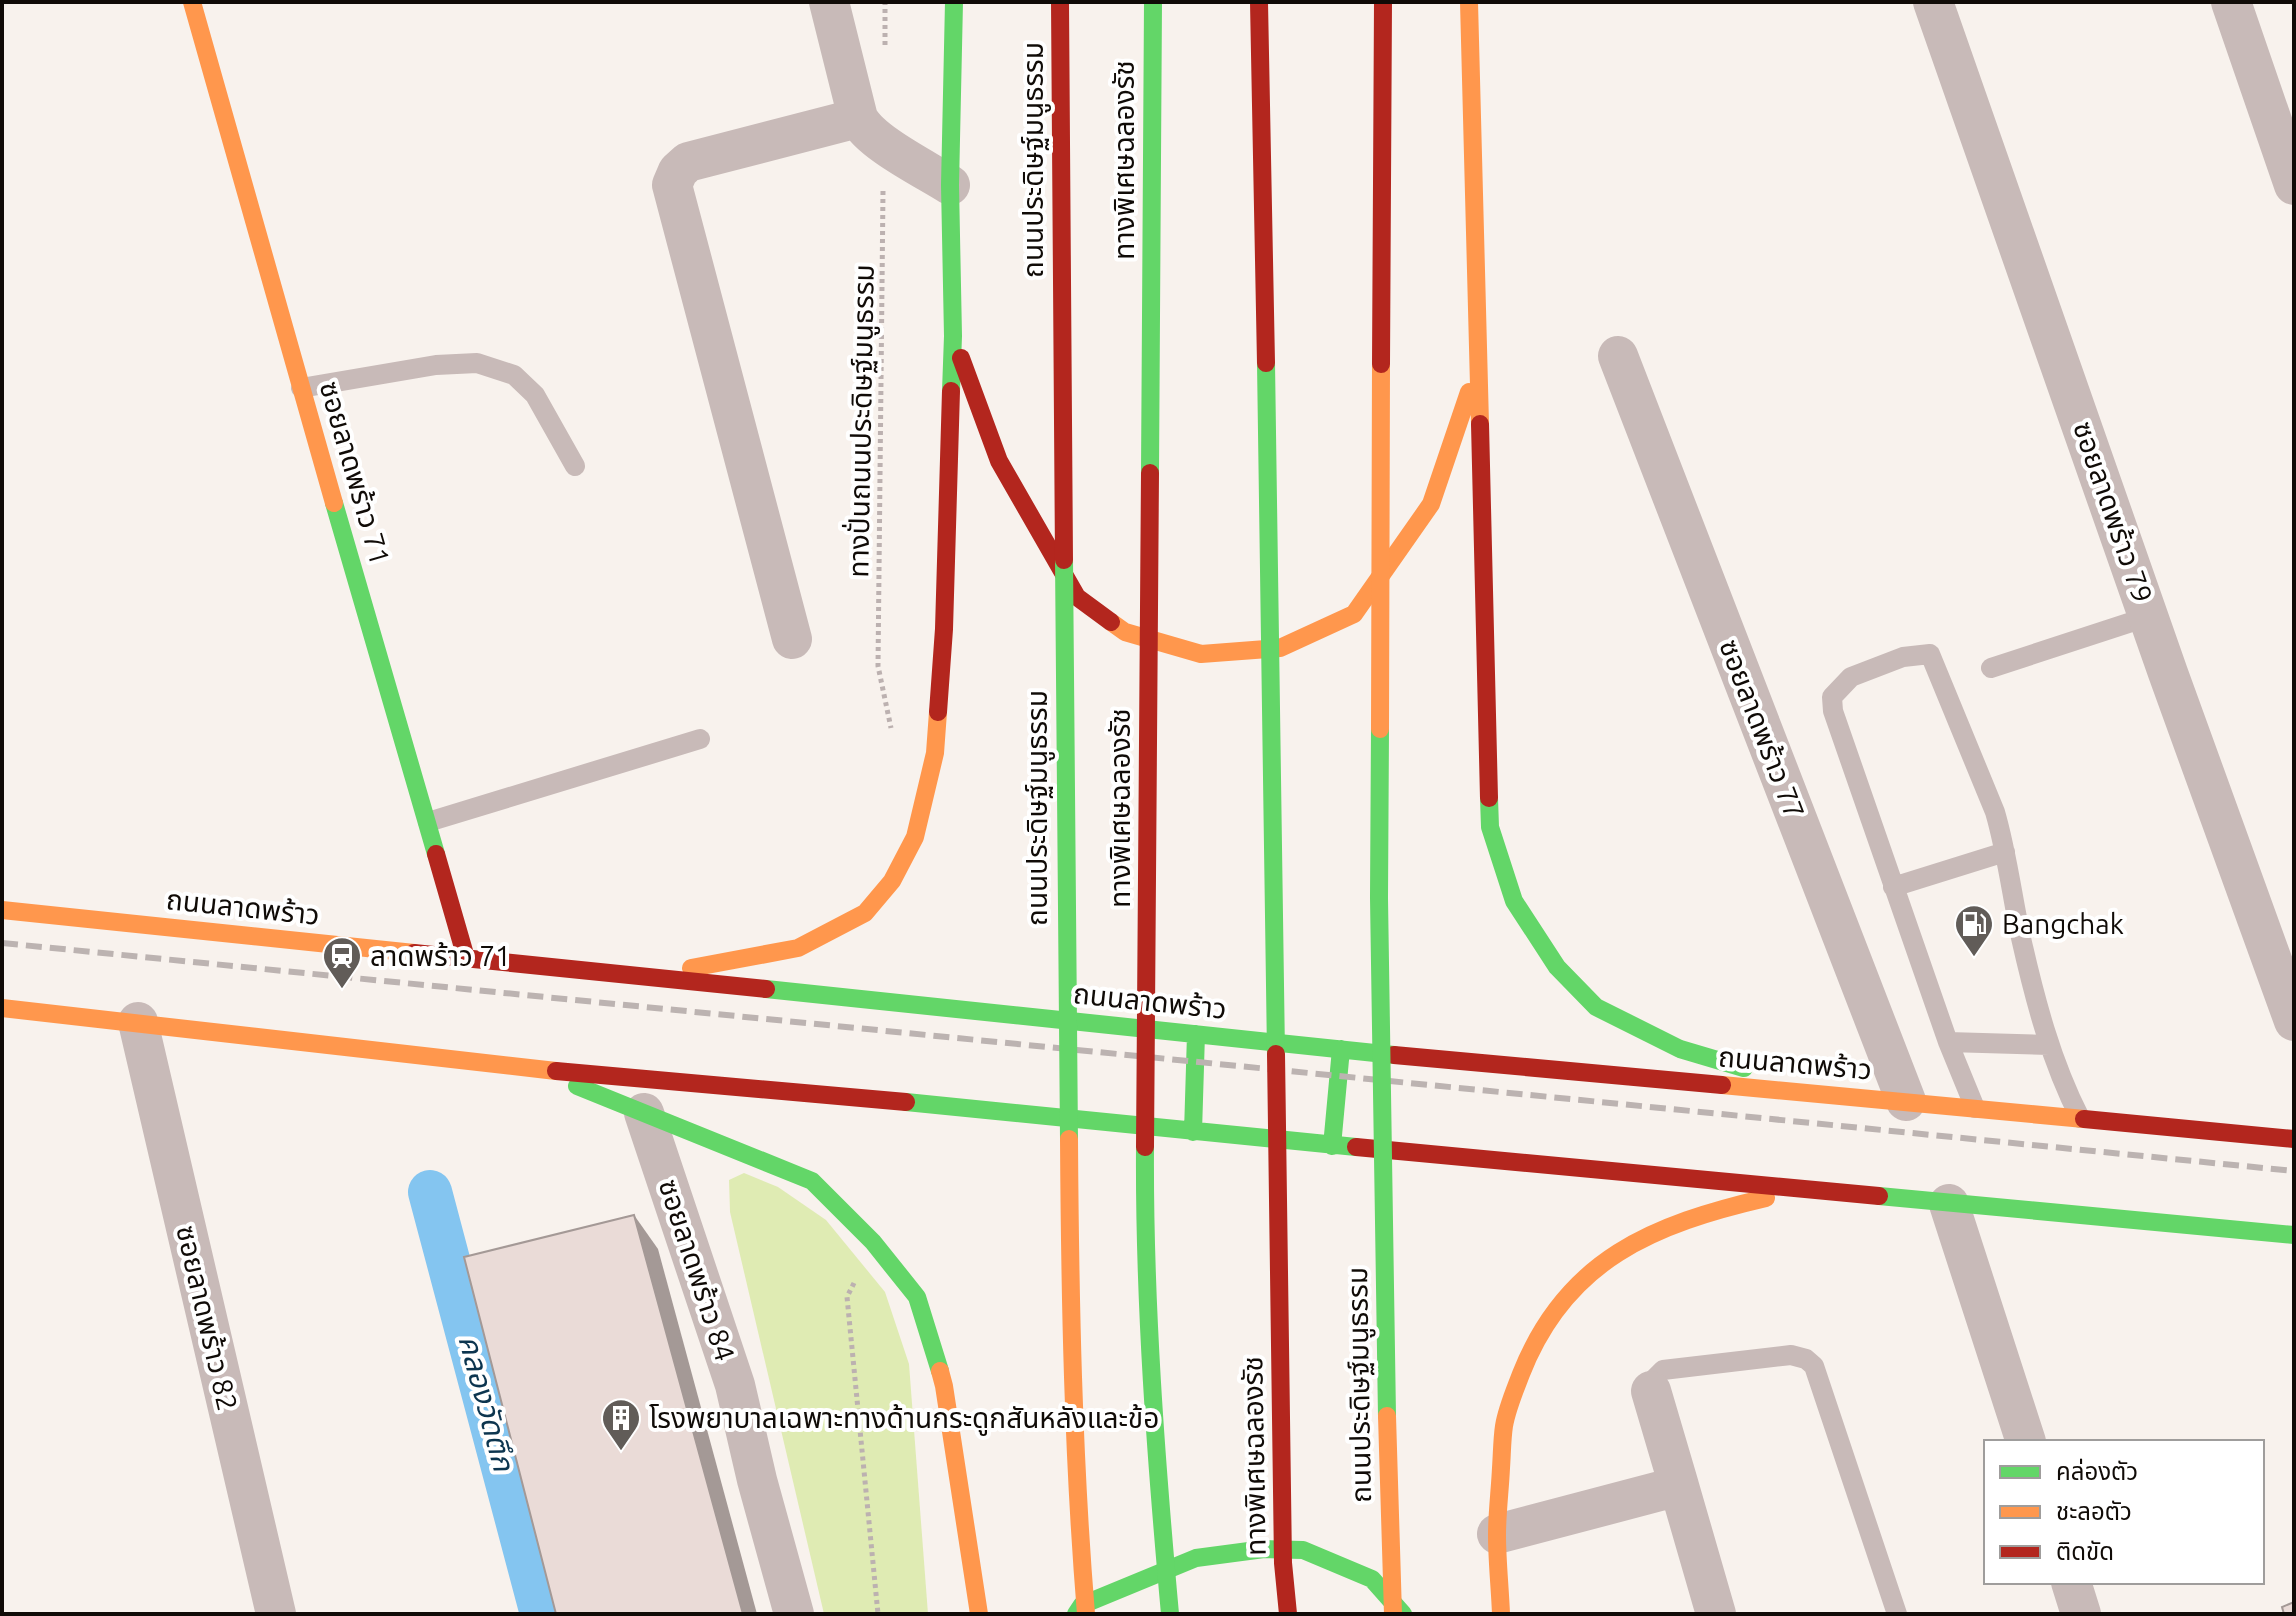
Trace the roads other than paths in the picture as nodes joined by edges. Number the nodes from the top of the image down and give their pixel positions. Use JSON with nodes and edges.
{"nodes":[{"id":1,"x":192,"y":2,"type":"edge"},
{"id":2,"x":829,"y":2,"type":"edge"},
{"id":3,"x":954,"y":2,"type":"edge"},
{"id":4,"x":1060,"y":2,"type":"edge"},
{"id":5,"x":1153,"y":2,"type":"edge"},
{"id":6,"x":1259,"y":2,"type":"edge"},
{"id":7,"x":1383,"y":2,"type":"edge"},
{"id":8,"x":1469,"y":2,"type":"edge"},
{"id":9,"x":1933,"y":2,"type":"edge"},
{"id":10,"x":2233,"y":3,"type":"edge"},
{"id":11,"x":871,"y":131,"type":"junction"},
{"id":12,"x":950,"y":185,"type":"junction"},
{"id":13,"x":2294,"y":185,"type":"edge"},
{"id":14,"x":953,"y":336,"type":"junction"},
{"id":15,"x":1618,"y":356,"type":"dead end"},
{"id":16,"x":1479,"y":363,"type":"junction"},
{"id":17,"x":301,"y":388,"type":"junction"},
{"id":18,"x":575,"y":466,"type":"dead end"},
{"id":19,"x":2150,"y":616,"type":"junction"},
{"id":20,"x":792,"y":639,"type":"dead end"},
{"id":21,"x":1991,"y":668,"type":"dead end"},
{"id":22,"x":700,"y":739,"type":"dead end"},
{"id":23,"x":428,"y":822,"type":"junction"},
{"id":24,"x":2005,"y":852,"type":"junction"},
{"id":25,"x":1893,"y":887,"type":"junction"},
{"id":26,"x":2,"y":910,"type":"edge"},
{"id":27,"x":466,"y":958,"type":"junction"},
{"id":28,"x":577,"y":969,"type":"junction"},
{"id":29,"x":2,"y":1008,"type":"edge"},
{"id":30,"x":2294,"y":1021,"type":"edge"},
{"id":31,"x":138,"y":1022,"type":"junction"},
{"id":32,"x":1196,"y":1034,"type":"junction"},
{"id":33,"x":1948,"y":1042,"type":"junction"},
{"id":34,"x":2049,"y":1045,"type":"junction"},
{"id":35,"x":1341,"y":1049,"type":"junction"},
{"id":36,"x":535,"y":1069,"type":"junction"},
{"id":37,"x":1834,"y":1095,"type":"junction"},
{"id":38,"x":1906,"y":1101,"type":"junction"},
{"id":39,"x":1975,"y":1108,"type":"junction"},
{"id":40,"x":644,"y":1113,"type":"junction"},
{"id":41,"x":2080,"y":1118,"type":"junction"},
{"id":42,"x":1193,"y":1132,"type":"junction"},
{"id":43,"x":2294,"y":1139,"type":"edge"},
{"id":44,"x":1332,"y":1146,"type":"junction"},
{"id":45,"x":1800,"y":1190,"type":"junction"},
{"id":46,"x":1949,"y":1204,"type":"junction"},
{"id":47,"x":2294,"y":1235,"type":"edge"},
{"id":48,"x":1651,"y":1391,"type":"joint"},
{"id":49,"x":2025,"y":1440,"type":"edge"},
{"id":50,"x":1679,"y":1486,"type":"junction"},
{"id":51,"x":1497,"y":1534,"type":"junction"},
{"id":52,"x":2072,"y":1584,"type":"edge"},
{"id":53,"x":276,"y":1614,"type":"edge"},
{"id":54,"x":794,"y":1614,"type":"edge"},
{"id":55,"x":979,"y":1614,"type":"edge"},
{"id":56,"x":1076,"y":1614,"type":"edge"},
{"id":57,"x":1086,"y":1614,"type":"edge"},
{"id":58,"x":1170,"y":1614,"type":"edge"},
{"id":59,"x":1288,"y":1614,"type":"edge"},
{"id":60,"x":1393,"y":1614,"type":"edge"},
{"id":61,"x":1403,"y":1614,"type":"edge"},
{"id":62,"x":1501,"y":1614,"type":"edge"},
{"id":63,"x":1716,"y":1614,"type":"edge"},
{"id":64,"x":1897,"y":1614,"type":"edge"},
{"id":65,"x":2081,"y":1614,"type":"edge"}],
"edges":[{"from":1,"to":17,"type":"main road","name":"ซอยลาดพร้าว 71"},
{"from":2,"to":11,"type":"street"},
{"from":3,"to":12,"type":"main road"},
{"from":4,"to":57,"type":"main road","name":"ถนนประดิษฐ์มนูธรรม","bridge":true},
{"from":5,"to":58,"type":"main road","name":"ทางพิเศษฉลองรัช","bridge":true},
{"from":6,"to":59,"type":"main road","name":"ทางพิเศษฉลองรัช","bridge":true},
{"from":7,"to":60,"type":"main road","name":"ถนนประดิษฐ์มนูธรรม","bridge":true},
{"from":8,"to":16,"type":"main road"},
{"from":9,"to":19,"type":"street","name":"ซอยลาดพร้าว 79"},
{"from":10,"to":13,"type":"street"},
{"from":11,"to":12,"type":"street"},
{"from":11,"to":20,"type":"street"},
{"from":12,"to":14,"type":"main road"},
{"from":14,"to":16,"type":"main road"},
{"from":14,"to":28,"type":"main road"},
{"from":15,"to":38,"type":"street","name":"ซอยลาดพร้าว 77"},
{"from":16,"to":37,"type":"main road"},
{"from":17,"to":18,"type":"lane"},
{"from":17,"to":23,"type":"main road","name":"ซอยลาดพร้าว 71"},
{"from":19,"to":21,"type":"lane"},
{"from":19,"to":30,"type":"street","name":"ซอยลาดพร้าว 79"},
{"from":22,"to":23,"type":"lane"},
{"from":23,"to":27,"type":"main road","name":"ซอยลาดพร้าว 71"},
{"from":24,"to":25,"type":"lane"},
{"from":24,"to":25,"type":"lane"},
{"from":24,"to":34,"type":"lane"},
{"from":25,"to":33,"type":"lane"},
{"from":26,"to":27,"type":"main road","name":"ถนนลาดพร้าว"},
{"from":27,"to":28,"type":"main road","name":"ถนนลาดพร้าว"},
{"from":28,"to":32,"type":"main road","name":"ถนนลาดพร้าว"},
{"from":29,"to":31,"type":"main road"},
{"from":31,"to":36,"type":"main road"},
{"from":31,"to":53,"type":"street","name":"ซอยลาดพร้าว 82"},
{"from":32,"to":35,"type":"main road","name":"ถนนลาดพร้าว"},
{"from":32,"to":42,"type":"main road"},
{"from":33,"to":34,"type":"lane"},
{"from":33,"to":39,"type":"lane"},
{"from":34,"to":41,"type":"lane"},
{"from":35,"to":37,"type":"main road","name":"ถนนลาดพร้าว"},
{"from":35,"to":44,"type":"main road"},
{"from":36,"to":40,"type":"main road"},
{"from":36,"to":42,"type":"main road"},
{"from":37,"to":38,"type":"main road","name":"ถนนลาดพร้าว"},
{"from":38,"to":39,"type":"main road","name":"ถนนลาดพร้าว"},
{"from":39,"to":41,"type":"main road","name":"ถนนลาดพร้าว"},
{"from":40,"to":54,"type":"street","name":"ซอยลาดพร้าว 84"},
{"from":40,"to":55,"type":"main road"},
{"from":41,"to":43,"type":"main road","name":"ถนนลาดพร้าว"},
{"from":42,"to":44,"type":"main road"},
{"from":44,"to":45,"type":"main road"},
{"from":45,"to":46,"type":"main road"},
{"from":45,"to":51,"type":"main road"},
{"from":46,"to":47,"type":"main road"},
{"from":46,"to":49,"type":"street"},
{"from":48,"to":50,"type":"street"},
{"from":48,"to":64,"type":"lane"},
{"from":50,"to":51,"type":"street"},
{"from":50,"to":63,"type":"street"},
{"from":51,"to":62,"type":"main road"},
{"from":52,"to":65,"type":"street"},
{"from":56,"to":61,"type":"main road"}]}
